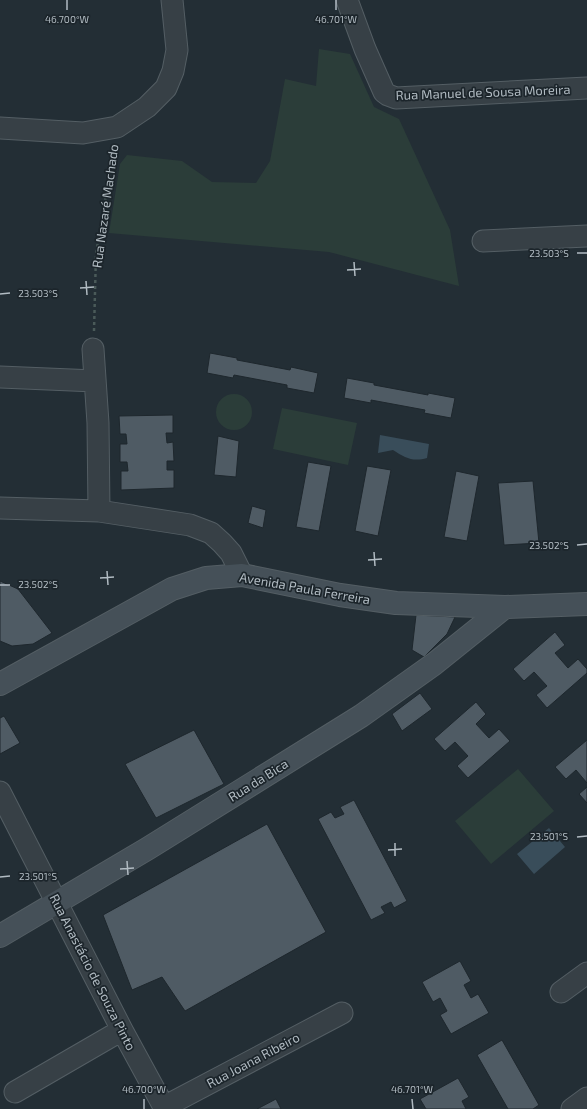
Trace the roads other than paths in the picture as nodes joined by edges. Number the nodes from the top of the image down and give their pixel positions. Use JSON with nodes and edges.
{"nodes":[{"id":1,"x":172,"y":0,"type":"edge"},
{"id":2,"x":347,"y":0,"type":"edge"},
{"id":3,"x":587,"y":88,"type":"edge"},
{"id":4,"x":0,"y":128,"type":"edge"},
{"id":5,"x":587,"y":236,"type":"edge"},
{"id":6,"x":559,"y":237,"type":"junction"},
{"id":7,"x":483,"y":241,"type":"dead end"},
{"id":8,"x":587,"y":247,"type":"edge"},
{"id":9,"x":93,"y":349,"type":"road end"},
{"id":10,"x":0,"y":377,"type":"edge"},
{"id":11,"x":95,"y":381,"type":"junction"},
{"id":12,"x":0,"y":508,"type":"edge"},
{"id":13,"x":99,"y":511,"type":"junction"},
{"id":14,"x":242,"y":575,"type":"junction"},
{"id":15,"x":587,"y":604,"type":"edge"},
{"id":16,"x":505,"y":607,"type":"junction"},
{"id":17,"x":0,"y":684,"type":"edge"},
{"id":18,"x":0,"y":792,"type":"edge"},
{"id":19,"x":57,"y":903,"type":"junction"},
{"id":20,"x":0,"y":936,"type":"edge"},
{"id":21,"x":587,"y":973,"type":"edge"},
{"id":22,"x":561,"y":992,"type":"dead end"},
{"id":23,"x":342,"y":1013,"type":"dead end"},
{"id":24,"x":122,"y":1030,"type":"junction"},
{"id":25,"x":15,"y":1092,"type":"dead end"},
{"id":26,"x":587,"y":1098,"type":"edge"},
{"id":27,"x":164,"y":1108,"type":"edge"},
{"id":28,"x":572,"y":1109,"type":"edge"}],
"edges":[{"from":1,"to":4,"type":"street"},
{"from":2,"to":3,"type":"street","name":"Rua Manuel de Sousa Moreira"},
{"from":5,"to":6,"type":"street"},
{"from":6,"to":7,"type":"street"},
{"from":6,"to":8,"type":"street"},
{"from":9,"to":11,"type":"street"},
{"from":10,"to":11,"type":"street"},
{"from":11,"to":13,"type":"street"},
{"from":12,"to":13,"type":"street"},
{"from":13,"to":14,"type":"street"},
{"from":14,"to":16,"type":"main road","name":"Avenida Paula Ferreira"},
{"from":14,"to":17,"type":"main road","name":"Avenida Paula Ferreira"},
{"from":15,"to":16,"type":"main road","name":"Avenida Paula Ferreira"},
{"from":16,"to":19,"type":"main road","name":"Rua da Bica"},
{"from":18,"to":19,"type":"street","name":"Rua Anastácio de Souza Pinto"},
{"from":19,"to":20,"type":"main road","name":"Rua da Bica"},
{"from":19,"to":24,"type":"street","name":"Rua Anastácio de Souza Pinto"},
{"from":21,"to":22,"type":"street"},
{"from":23,"to":27,"type":"street","name":"Rua Joana Ribeiro"},
{"from":24,"to":25,"type":"street"},
{"from":24,"to":27,"type":"street","name":"Rua Anastácio de Souza Pinto"},
{"from":26,"to":28,"type":"street"}]}
